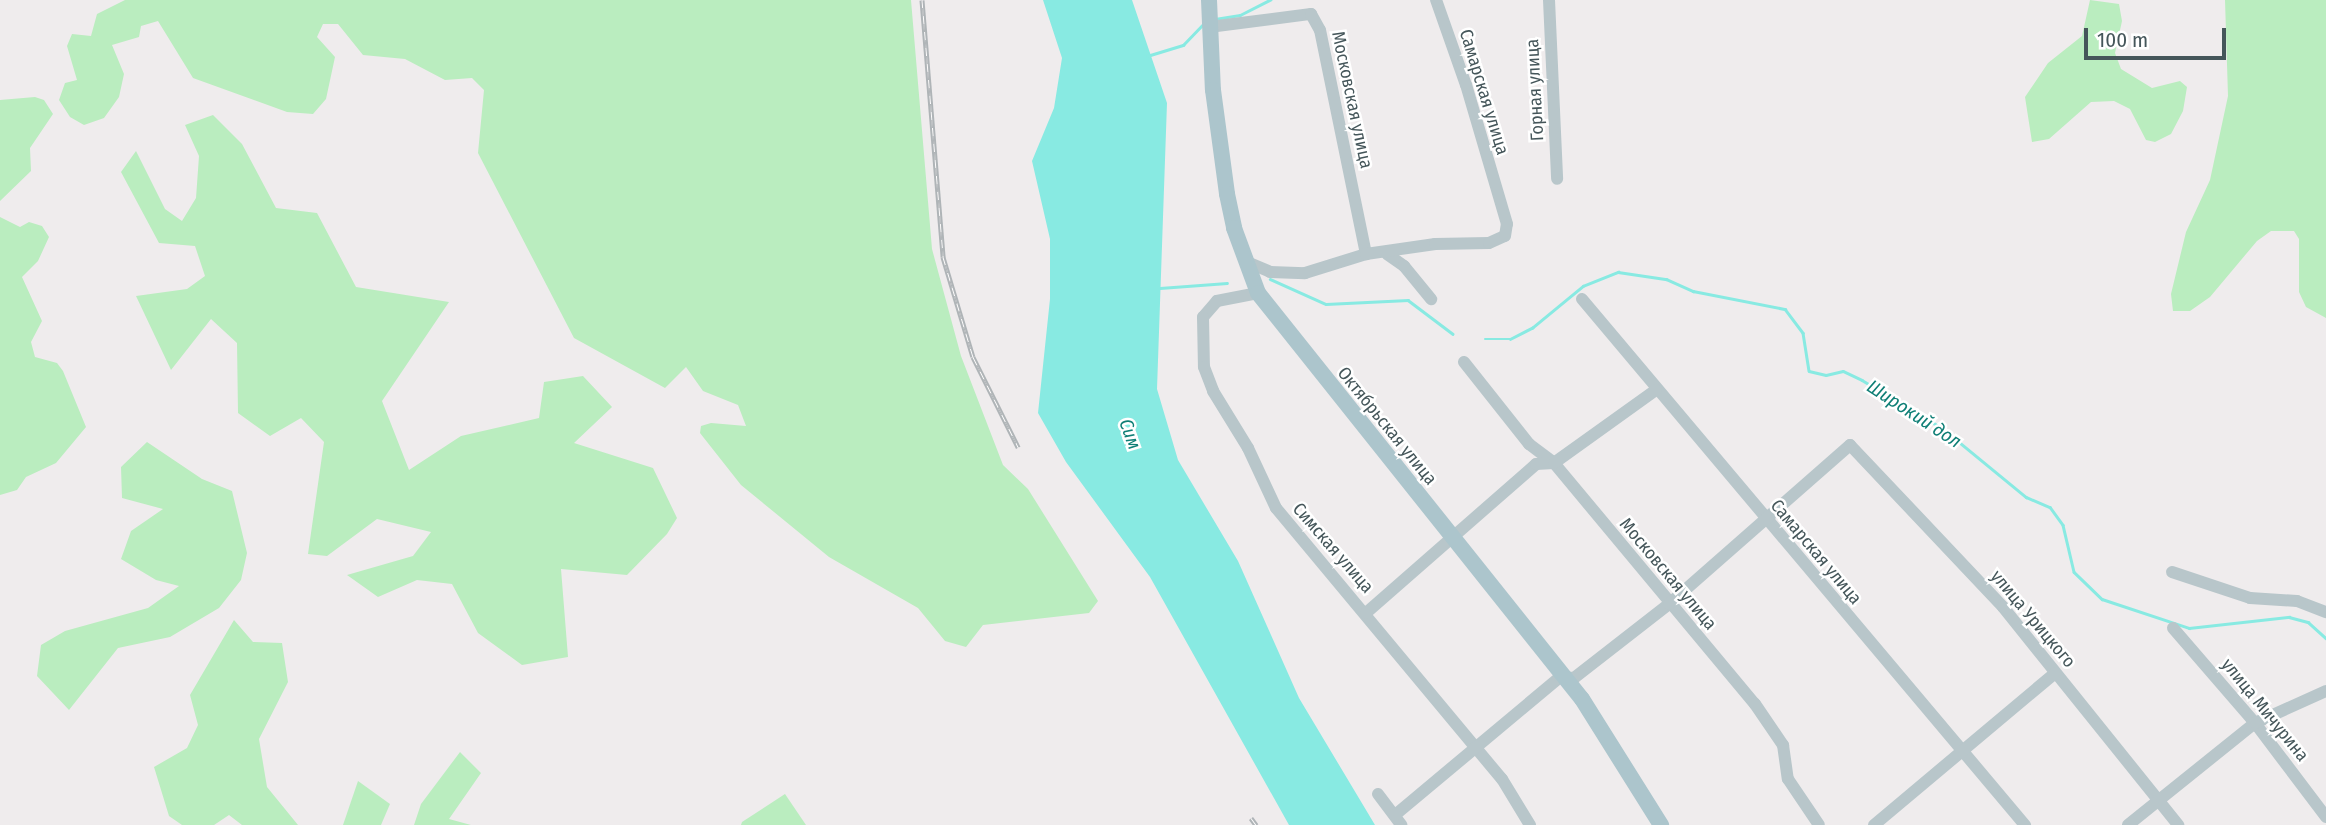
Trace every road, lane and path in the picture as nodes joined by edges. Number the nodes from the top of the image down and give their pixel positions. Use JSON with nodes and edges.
{"nodes":[{"id":1,"x":1209,"y":0,"type":"edge"},
{"id":2,"x":1436,"y":0,"type":"edge"},
{"id":3,"x":1549,"y":0,"type":"edge"},
{"id":4,"x":1209,"y":27,"type":"junction"},
{"id":5,"x":1557,"y":179,"type":"dead end"},
{"id":6,"x":1366,"y":254,"type":"junction"},
{"id":7,"x":1387,"y":254,"type":"junction"},
{"id":8,"x":1247,"y":262,"type":"junction"},
{"id":9,"x":1258,"y":293,"type":"junction"},
{"id":10,"x":1431,"y":299,"type":"dead end"},
{"id":11,"x":1582,"y":299,"type":"dead end"},
{"id":12,"x":1464,"y":362,"type":"dead end"},
{"id":13,"x":1656,"y":390,"type":"junction"},
{"id":14,"x":1554,"y":463,"type":"junction"},
{"id":15,"x":1764,"y":517,"type":"junction"},
{"id":16,"x":1452,"y":539,"type":"junction"},
{"id":17,"x":2172,"y":572,"type":"dead end"},
{"id":18,"x":1669,"y":604,"type":"junction"},
{"id":19,"x":2326,"y":612,"type":"edge"},
{"id":20,"x":1366,"y":613,"type":"junction"},
{"id":21,"x":2174,"y":628,"type":"dead end"},
{"id":22,"x":2055,"y":673,"type":"junction"},
{"id":23,"x":1566,"y":678,"type":"junction"},
{"id":24,"x":2326,"y":691,"type":"edge"},
{"id":25,"x":2255,"y":723,"type":"junction"},
{"id":26,"x":1475,"y":749,"type":"junction"},
{"id":27,"x":1958,"y":750,"type":"junction"},
{"id":28,"x":1378,"y":794,"type":"dead end"},
{"id":29,"x":2158,"y":801,"type":"junction"},
{"id":30,"x":2326,"y":817,"type":"edge"},
{"id":31,"x":1398,"y":820,"type":"edge"},
{"id":32,"x":1530,"y":825,"type":"edge"},
{"id":33,"x":1661,"y":825,"type":"edge"},
{"id":34,"x":1819,"y":825,"type":"edge"},
{"id":35,"x":1874,"y":825,"type":"edge"},
{"id":36,"x":2025,"y":825,"type":"edge"},
{"id":37,"x":2128,"y":825,"type":"edge"},
{"id":38,"x":2178,"y":825,"type":"edge"}],
"edges":[{"from":1,"to":4,"type":"main road","name":"Октябрьская улица"},
{"from":2,"to":7,"type":"street","name":"Самарская улица"},
{"from":3,"to":5,"type":"street","name":"Горная улица"},
{"from":4,"to":6,"type":"street","name":"Московская улица"},
{"from":4,"to":8,"type":"main road","name":"Октябрьская улица"},
{"from":6,"to":7,"type":"street"},
{"from":6,"to":8,"type":"street"},
{"from":7,"to":10,"type":"street"},
{"from":8,"to":9,"type":"main road","name":"Октябрьская улица"},
{"from":9,"to":16,"type":"main road","name":"Октябрьская улица"},
{"from":9,"to":20,"type":"street","name":"Симская улица"},
{"from":11,"to":13,"type":"street","name":"Самарская улица"},
{"from":12,"to":14,"type":"street","name":"Московская улица"},
{"from":13,"to":14,"type":"street"},
{"from":13,"to":15,"type":"street","name":"Самарская улица"},
{"from":14,"to":16,"type":"street"},
{"from":14,"to":18,"type":"street","name":"Московская улица"},
{"from":15,"to":18,"type":"street"},
{"from":15,"to":22,"type":"street","name":"улица Урицкого"},
{"from":15,"to":27,"type":"street","name":"Самарская улица"},
{"from":16,"to":20,"type":"street"},
{"from":16,"to":23,"type":"main road","name":"Октябрьская улица"},
{"from":17,"to":19,"type":"street"},
{"from":18,"to":23,"type":"street"},
{"from":18,"to":34,"type":"street","name":"Московская улица"},
{"from":20,"to":26,"type":"street","name":"Симская улица"},
{"from":21,"to":25,"type":"street","name":"улица Мичурина"},
{"from":22,"to":27,"type":"street"},
{"from":22,"to":29,"type":"street","name":"улица Урицкого"},
{"from":23,"to":26,"type":"street"},
{"from":23,"to":33,"type":"main road","name":"Октябрьская улица"},
{"from":24,"to":25,"type":"street"},
{"from":25,"to":29,"type":"street"},
{"from":25,"to":30,"type":"street","name":"улица Мичурина"},
{"from":26,"to":31,"type":"street"},
{"from":26,"to":32,"type":"street","name":"Симская улица"},
{"from":27,"to":35,"type":"street"},
{"from":27,"to":36,"type":"street","name":"Самарская улица"},
{"from":28,"to":31,"type":"street"},
{"from":29,"to":37,"type":"street"},
{"from":29,"to":38,"type":"street","name":"улица Урицкого"}]}
